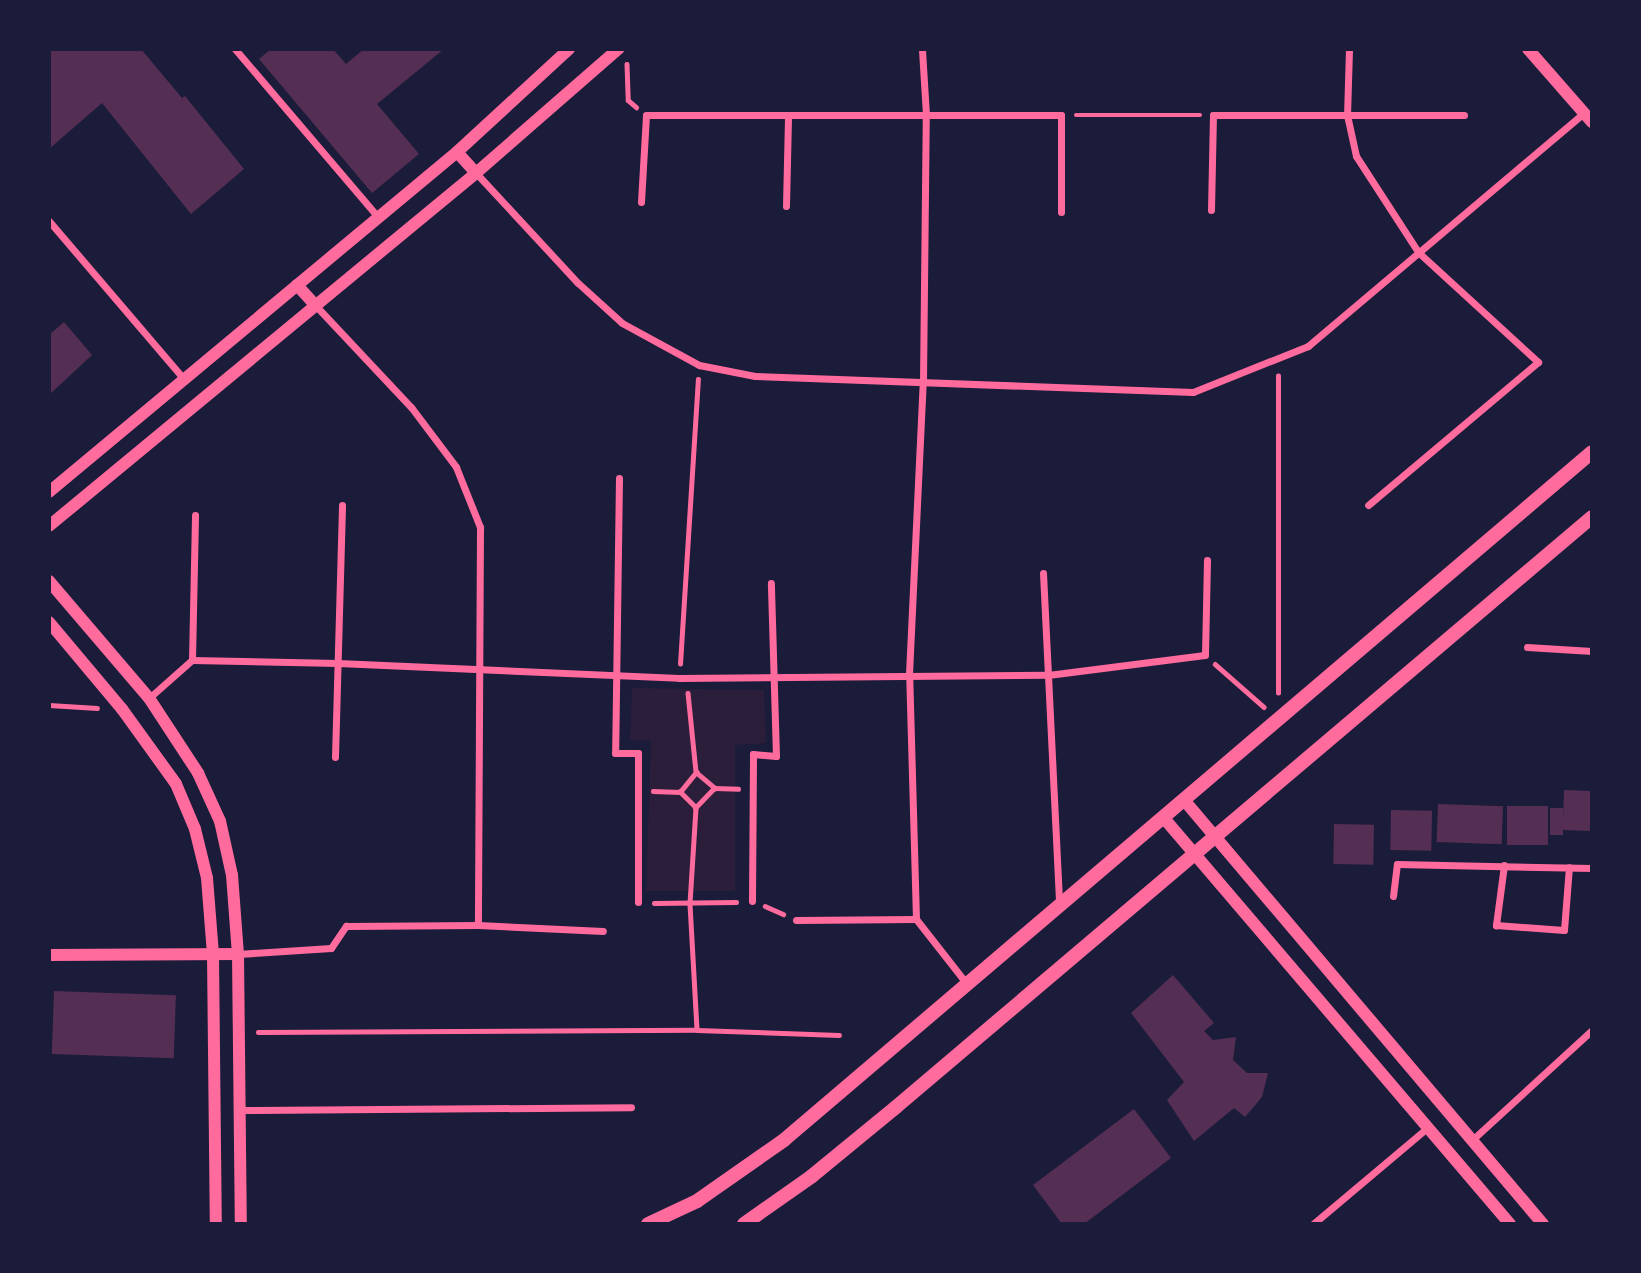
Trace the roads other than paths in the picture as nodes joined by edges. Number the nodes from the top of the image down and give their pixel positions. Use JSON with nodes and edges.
{"nodes":[{"id":1,"x":235,"y":49,"type":"edge"},
{"id":2,"x":618,"y":49,"type":"edge"},
{"id":3,"x":922,"y":49,"type":"edge"},
{"id":4,"x":1349,"y":49,"type":"edge"},
{"id":5,"x":1528,"y":49,"type":"edge"},
{"id":6,"x":560,"y":52,"type":"edge"},
{"id":7,"x":788,"y":115,"type":"junction"},
{"id":8,"x":926,"y":115,"type":"junction"},
{"id":9,"x":1347,"y":115,"type":"junction"},
{"id":10,"x":1464,"y":115,"type":"dead end"},
{"id":11,"x":1588,"y":118,"type":"edge"},
{"id":12,"x":457,"y":152,"type":"junction"},
{"id":13,"x":476,"y":173,"type":"junction"},
{"id":14,"x":641,"y":202,"type":"dead end"},
{"id":15,"x":786,"y":206,"type":"dead end"},
{"id":16,"x":1211,"y":210,"type":"dead end"},
{"id":17,"x":1061,"y":212,"type":"dead end"},
{"id":18,"x":377,"y":216,"type":"junction"},
{"id":19,"x":49,"y":221,"type":"edge"},
{"id":20,"x":1418,"y":252,"type":"junction"},
{"id":21,"x":297,"y":285,"type":"junction"},
{"id":22,"x":316,"y":306,"type":"junction"},
{"id":23,"x":184,"y":380,"type":"junction"},
{"id":24,"x":923,"y":382,"type":"junction"},
{"id":25,"x":1592,"y":452,"type":"edge"},
{"id":26,"x":619,"y":478,"type":"dead end"},
{"id":27,"x":49,"y":492,"type":"edge"},
{"id":28,"x":342,"y":505,"type":"dead end"},
{"id":29,"x":1368,"y":505,"type":"dead end"},
{"id":30,"x":195,"y":515,"type":"dead end"},
{"id":31,"x":1592,"y":517,"type":"edge"},
{"id":32,"x":49,"y":526,"type":"edge"},
{"id":33,"x":1207,"y":560,"type":"dead end"},
{"id":34,"x":1043,"y":573,"type":"dead end"},
{"id":35,"x":49,"y":581,"type":"edge"},
{"id":36,"x":771,"y":583,"type":"dead end"},
{"id":37,"x":49,"y":622,"type":"edge"},
{"id":38,"x":1527,"y":647,"type":"dead end"},
{"id":39,"x":1592,"y":651,"type":"edge"},
{"id":40,"x":191,"y":660,"type":"junction"},
{"id":41,"x":338,"y":663,"type":"junction"},
{"id":42,"x":482,"y":671,"type":"junction"},
{"id":43,"x":909,"y":674,"type":"junction"},
{"id":44,"x":1048,"y":675,"type":"junction"},
{"id":45,"x":614,"y":677,"type":"junction"},
{"id":46,"x":774,"y":677,"type":"junction"},
{"id":47,"x":149,"y":698,"type":"junction"},
{"id":48,"x":335,"y":757,"type":"dead end"},
{"id":49,"x":1184,"y":800,"type":"junction"},
{"id":50,"x":1163,"y":817,"type":"junction"},
{"id":51,"x":1214,"y":836,"type":"junction"},
{"id":52,"x":1195,"y":853,"type":"junction"},
{"id":53,"x":1504,"y":865,"type":"junction"},
{"id":54,"x":1569,"y":867,"type":"junction"},
{"id":55,"x":1592,"y":869,"type":"edge"},
{"id":56,"x":1244,"y":872,"type":"junction"},
{"id":57,"x":1226,"y":890,"type":"junction"},
{"id":58,"x":1393,"y":896,"type":"dead end"},
{"id":59,"x":752,"y":901,"type":"road end"},
{"id":60,"x":638,"y":902,"type":"road end"},
{"id":61,"x":1059,"y":905,"type":"junction"},
{"id":62,"x":916,"y":919,"type":"junction"},
{"id":63,"x":796,"y":920,"type":"road end"},
{"id":64,"x":478,"y":925,"type":"junction"},
{"id":65,"x":603,"y":931,"type":"dead end"},
{"id":66,"x":238,"y":954,"type":"junction"},
{"id":67,"x":213,"y":955,"type":"junction"},
{"id":68,"x":49,"y":956,"type":"edge"},
{"id":69,"x":967,"y":984,"type":"junction"},
{"id":70,"x":1592,"y":1030,"type":"edge"},
{"id":71,"x":632,"y":1107,"type":"dead end"},
{"id":72,"x":240,"y":1110,"type":"junction"},
{"id":73,"x":1447,"y":1111,"type":"junction"},
{"id":74,"x":1428,"y":1128,"type":"junction"},
{"id":75,"x":1472,"y":1140,"type":"junction"},
{"id":76,"x":216,"y":1224,"type":"edge"},
{"id":77,"x":241,"y":1224,"type":"edge"},
{"id":78,"x":648,"y":1224,"type":"edge"},
{"id":79,"x":744,"y":1224,"type":"edge"},
{"id":80,"x":1313,"y":1224,"type":"edge"},
{"id":81,"x":1510,"y":1224,"type":"edge"},
{"id":82,"x":1543,"y":1224,"type":"edge"}],
"edges":[{"from":1,"to":18,"type":"street"},
{"from":2,"to":13,"type":"street"},
{"from":3,"to":8,"type":"street"},
{"from":4,"to":9,"type":"street"},
{"from":5,"to":11,"type":"street"},
{"from":6,"to":12,"type":"street"},
{"from":7,"to":8,"type":"street"},
{"from":7,"to":14,"type":"street"},
{"from":7,"to":15,"type":"street"},
{"from":8,"to":17,"type":"street"},
{"from":8,"to":24,"type":"street"},
{"from":9,"to":10,"type":"street"},
{"from":9,"to":16,"type":"street"},
{"from":9,"to":20,"type":"street"},
{"from":11,"to":20,"type":"street"},
{"from":12,"to":13,"type":"street"},
{"from":12,"to":18,"type":"street"},
{"from":13,"to":22,"type":"street"},
{"from":13,"to":24,"type":"street"},
{"from":18,"to":21,"type":"street"},
{"from":19,"to":23,"type":"street"},
{"from":20,"to":24,"type":"street"},
{"from":20,"to":29,"type":"street"},
{"from":21,"to":22,"type":"street"},
{"from":21,"to":23,"type":"street"},
{"from":22,"to":32,"type":"street"},
{"from":22,"to":42,"type":"street"},
{"from":23,"to":27,"type":"street"},
{"from":24,"to":43,"type":"street"},
{"from":25,"to":49,"type":"main road"},
{"from":26,"to":45,"type":"street"},
{"from":28,"to":41,"type":"street"},
{"from":30,"to":40,"type":"street"},
{"from":31,"to":51,"type":"main road"},
{"from":33,"to":44,"type":"street"},
{"from":34,"to":44,"type":"street"},
{"from":35,"to":47,"type":"street"},
{"from":36,"to":46,"type":"street"},
{"from":37,"to":67,"type":"street"},
{"from":38,"to":39,"type":"street"},
{"from":40,"to":41,"type":"street"},
{"from":40,"to":47,"type":"street"},
{"from":41,"to":42,"type":"street"},
{"from":41,"to":48,"type":"street"},
{"from":42,"to":45,"type":"street"},
{"from":42,"to":64,"type":"street"},
{"from":43,"to":44,"type":"street"},
{"from":43,"to":46,"type":"street"},
{"from":43,"to":62,"type":"street"},
{"from":44,"to":61,"type":"street"},
{"from":45,"to":46,"type":"street"},
{"from":45,"to":60,"type":"street"},
{"from":46,"to":59,"type":"street"},
{"from":47,"to":66,"type":"street"},
{"from":49,"to":50,"type":"main road"},
{"from":49,"to":51,"type":"street"},
{"from":50,"to":52,"type":"street"},
{"from":50,"to":61,"type":"main road"},
{"from":51,"to":52,"type":"main road"},
{"from":51,"to":56,"type":"street"},
{"from":52,"to":57,"type":"street"},
{"from":52,"to":79,"type":"main road"},
{"from":53,"to":54,"type":"street"},
{"from":53,"to":54,"type":"street"},
{"from":53,"to":58,"type":"street"},
{"from":54,"to":55,"type":"street"},
{"from":56,"to":57,"type":"street"},
{"from":56,"to":73,"type":"street"},
{"from":57,"to":74,"type":"street"},
{"from":61,"to":69,"type":"main road"},
{"from":62,"to":63,"type":"street"},
{"from":62,"to":69,"type":"street"},
{"from":64,"to":65,"type":"street"},
{"from":64,"to":66,"type":"street"},
{"from":66,"to":67,"type":"street"},
{"from":66,"to":72,"type":"street"},
{"from":67,"to":68,"type":"street"},
{"from":67,"to":76,"type":"street"},
{"from":69,"to":78,"type":"main road"},
{"from":70,"to":75,"type":"street"},
{"from":71,"to":72,"type":"street"},
{"from":72,"to":77,"type":"street"},
{"from":73,"to":74,"type":"street"},
{"from":73,"to":75,"type":"street"},
{"from":74,"to":80,"type":"street"},
{"from":74,"to":81,"type":"street"},
{"from":75,"to":82,"type":"street"}]}
